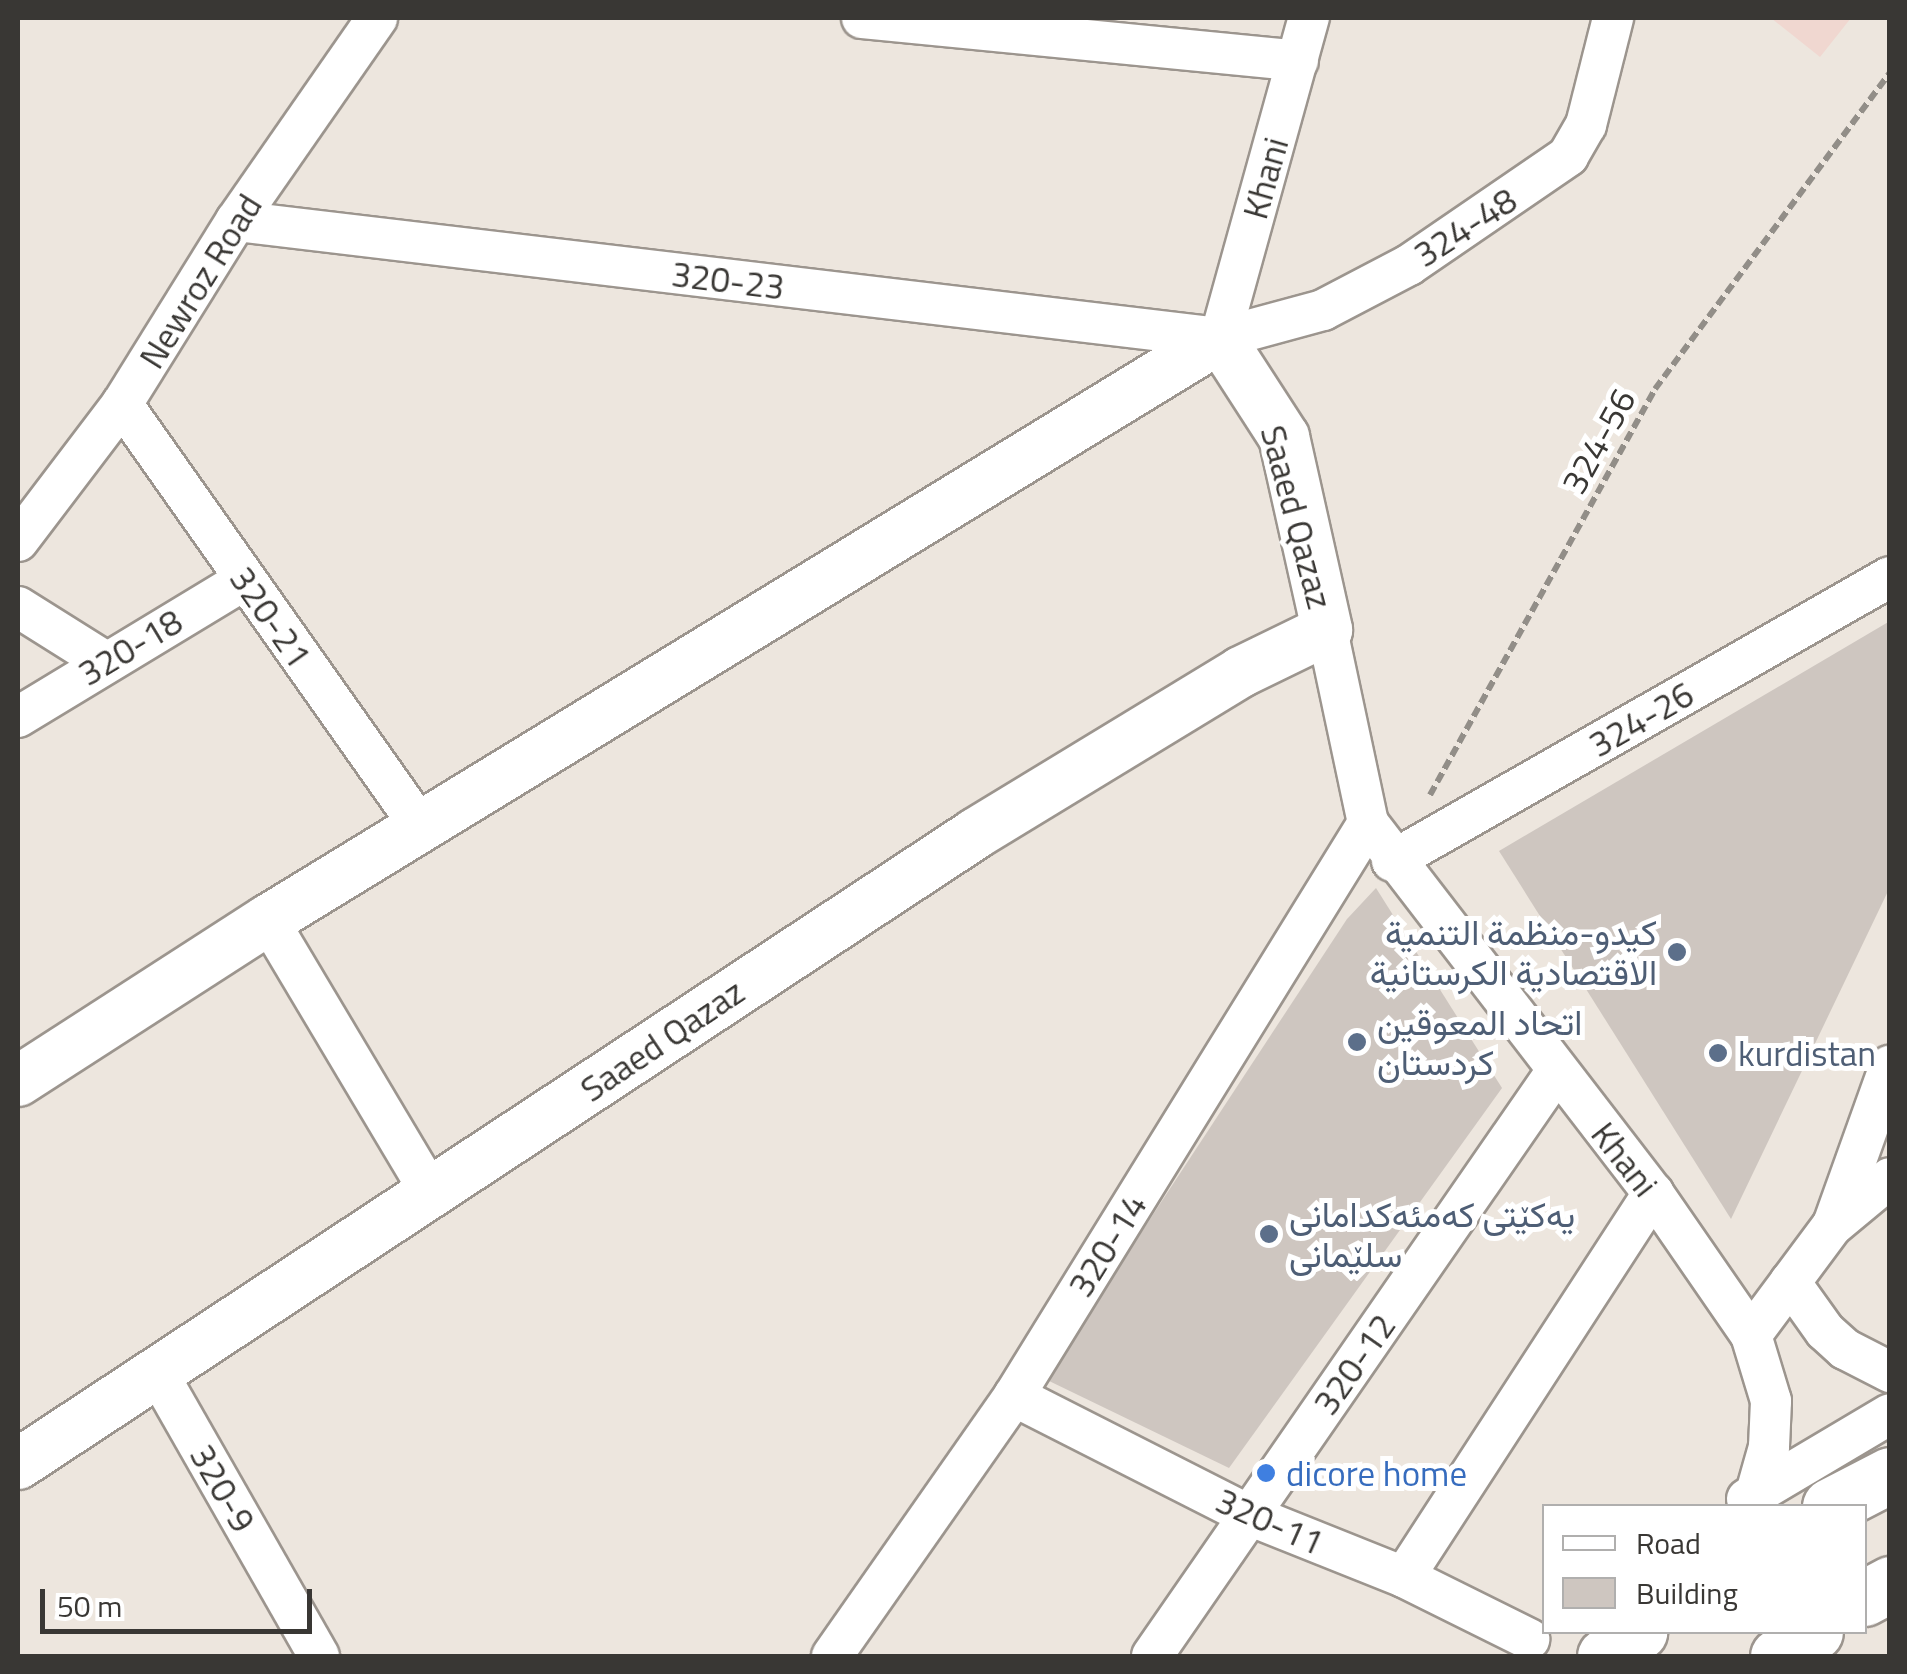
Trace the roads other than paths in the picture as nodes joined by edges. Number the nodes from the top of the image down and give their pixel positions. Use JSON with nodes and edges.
{"nodes":[{"id":1,"x":377,"y":18,"type":"edge"},
{"id":2,"x":862,"y":18,"type":"edge"},
{"id":3,"x":1309,"y":18,"type":"edge"},
{"id":4,"x":1613,"y":18,"type":"edge"},
{"id":5,"x":1298,"y":61,"type":"junction"},
{"id":6,"x":236,"y":221,"type":"junction"},
{"id":7,"x":1220,"y":338,"type":"junction"},
{"id":8,"x":122,"y":404,"type":"junction"},
{"id":9,"x":18,"y":541,"type":"edge"},
{"id":10,"x":1890,"y":577,"type":"edge"},
{"id":11,"x":244,"y":580,"type":"junction"},
{"id":12,"x":18,"y":607,"type":"edge"},
{"id":13,"x":1328,"y":630,"type":"junction"},
{"id":14,"x":104,"y":661,"type":"junction"},
{"id":15,"x":18,"y":717,"type":"edge"},
{"id":16,"x":1368,"y":824,"type":"junction"},
{"id":17,"x":422,"y":829,"type":"junction"},
{"id":18,"x":1392,"y":861,"type":"junction"},
{"id":19,"x":268,"y":920,"type":"junction"},
{"id":20,"x":1890,"y":1066,"type":"edge"},
{"id":21,"x":1556,"y":1072,"type":"junction"},
{"id":22,"x":18,"y":1081,"type":"edge"},
{"id":23,"x":1890,"y":1178,"type":"edge"},
{"id":24,"x":1653,"y":1193,"type":"junction"},
{"id":25,"x":432,"y":1194,"type":"junction"},
{"id":26,"x":1832,"y":1226,"type":"junction"},
{"id":27,"x":1790,"y":1282,"type":"junction"},
{"id":28,"x":1752,"y":1334,"type":"junction"},
{"id":29,"x":157,"y":1372,"type":"junction"},
{"id":30,"x":1890,"y":1372,"type":"edge"},
{"id":31,"x":1014,"y":1396,"type":"junction"},
{"id":32,"x":1890,"y":1414,"type":"edge"},
{"id":33,"x":18,"y":1464,"type":"edge"},
{"id":34,"x":1890,"y":1475,"type":"edge"},
{"id":35,"x":1745,"y":1500,"type":"edge"},
{"id":36,"x":1834,"y":1504,"type":"edge"},
{"id":37,"x":1249,"y":1516,"type":"junction"},
{"id":38,"x":1404,"y":1577,"type":"junction"},
{"id":39,"x":1890,"y":1584,"type":"edge"},
{"id":40,"x":1867,"y":1596,"type":"edge"},
{"id":41,"x":1636,"y":1634,"type":"edge"},
{"id":42,"x":1812,"y":1634,"type":"edge"},
{"id":43,"x":1527,"y":1642,"type":"edge"},
{"id":44,"x":318,"y":1656,"type":"edge"},
{"id":45,"x":832,"y":1656,"type":"edge"},
{"id":46,"x":1152,"y":1656,"type":"edge"},
{"id":47,"x":1605,"y":1656,"type":"edge"},
{"id":48,"x":1778,"y":1656,"type":"edge"}],
"edges":[{"from":1,"to":6,"type":"street","name":"Newroz Road"},
{"from":2,"to":5,"type":"street"},
{"from":3,"to":5,"type":"street","name":"Khani"},
{"from":4,"to":7,"type":"street","name":"324-48"},
{"from":5,"to":7,"type":"street","name":"Khani"},
{"from":6,"to":7,"type":"street","name":"320-23"},
{"from":6,"to":8,"type":"street","name":"Newroz Road"},
{"from":7,"to":13,"type":"street","name":"Saaed Qazaz"},
{"from":7,"to":17,"type":"street"},
{"from":8,"to":9,"type":"street","name":"Newroz Road"},
{"from":8,"to":11,"type":"street","name":"320-21"},
{"from":10,"to":18,"type":"street","name":"324-26"},
{"from":11,"to":14,"type":"street","name":"320-18"},
{"from":11,"to":17,"type":"street","name":"320-21"},
{"from":12,"to":14,"type":"street"},
{"from":13,"to":16,"type":"street","name":"Khani"},
{"from":13,"to":25,"type":"street","name":"Saaed Qazaz"},
{"from":14,"to":15,"type":"street","name":"320-18"},
{"from":16,"to":18,"type":"street","name":"Khani"},
{"from":16,"to":31,"type":"street","name":"320-14"},
{"from":17,"to":19,"type":"street"},
{"from":18,"to":21,"type":"street","name":"Khani"},
{"from":19,"to":22,"type":"street"},
{"from":19,"to":25,"type":"street"},
{"from":20,"to":26,"type":"street"},
{"from":21,"to":24,"type":"street","name":"Khani"},
{"from":21,"to":37,"type":"street","name":"320-12"},
{"from":23,"to":26,"type":"street"},
{"from":24,"to":28,"type":"street","name":"Khani"},
{"from":24,"to":38,"type":"street"},
{"from":25,"to":29,"type":"street","name":"Saaed Qazaz"},
{"from":26,"to":27,"type":"street"},
{"from":27,"to":28,"type":"street"},
{"from":27,"to":30,"type":"street"},
{"from":28,"to":35,"type":"street","name":"Khani"},
{"from":29,"to":33,"type":"street","name":"Saaed Qazaz"},
{"from":29,"to":44,"type":"street","name":"320-9"},
{"from":31,"to":37,"type":"street","name":"320-11"},
{"from":31,"to":45,"type":"street","name":"320-14"},
{"from":32,"to":35,"type":"street"},
{"from":34,"to":36,"type":"highway"},
{"from":37,"to":38,"type":"street","name":"320-11"},
{"from":37,"to":46,"type":"street","name":"320-12"},
{"from":38,"to":43,"type":"street","name":"320-11"},
{"from":39,"to":40,"type":"highway"},
{"from":41,"to":47,"type":"highway"},
{"from":42,"to":48,"type":"highway"}]}
